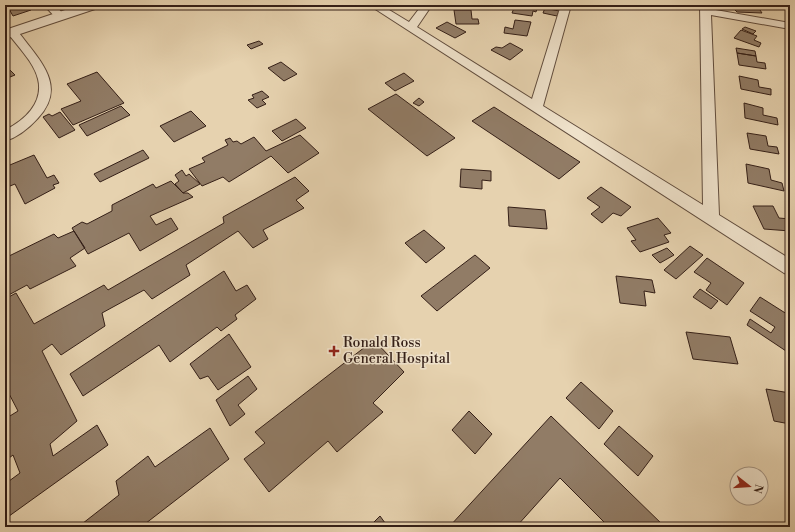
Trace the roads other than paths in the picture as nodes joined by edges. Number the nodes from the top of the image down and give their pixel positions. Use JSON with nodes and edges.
{"nodes":[{"id":1,"x":49,"y":5,"type":"edge"},
{"id":2,"x":93,"y":5,"type":"edge"},
{"id":3,"x":374,"y":5,"type":"edge"},
{"id":4,"x":427,"y":5,"type":"edge"},
{"id":5,"x":566,"y":5,"type":"edge"},
{"id":6,"x":705,"y":8,"type":"edge"},
{"id":7,"x":60,"y":16,"type":"junction"},
{"id":8,"x":790,"y":26,"type":"edge"},
{"id":9,"x":411,"y":28,"type":"junction"},
{"id":10,"x":9,"y":34,"type":"edge"},
{"id":11,"x":536,"y":108,"type":"junction"},
{"id":12,"x":5,"y":136,"type":"edge"},
{"id":13,"x":711,"y":218,"type":"junction"},
{"id":14,"x":790,"y":268,"type":"edge"}],
"edges":[{"from":1,"to":7,"type":"street"},
{"from":2,"to":7,"type":"street"},
{"from":3,"to":9,"type":"street"},
{"from":4,"to":9,"type":"street"},
{"from":5,"to":11,"type":"street"},
{"from":6,"to":8,"type":"street"},
{"from":6,"to":13,"type":"street"},
{"from":7,"to":10,"type":"street"},
{"from":9,"to":11,"type":"street"},
{"from":10,"to":12,"type":"street"},
{"from":11,"to":13,"type":"street"},
{"from":13,"to":14,"type":"street"}]}
